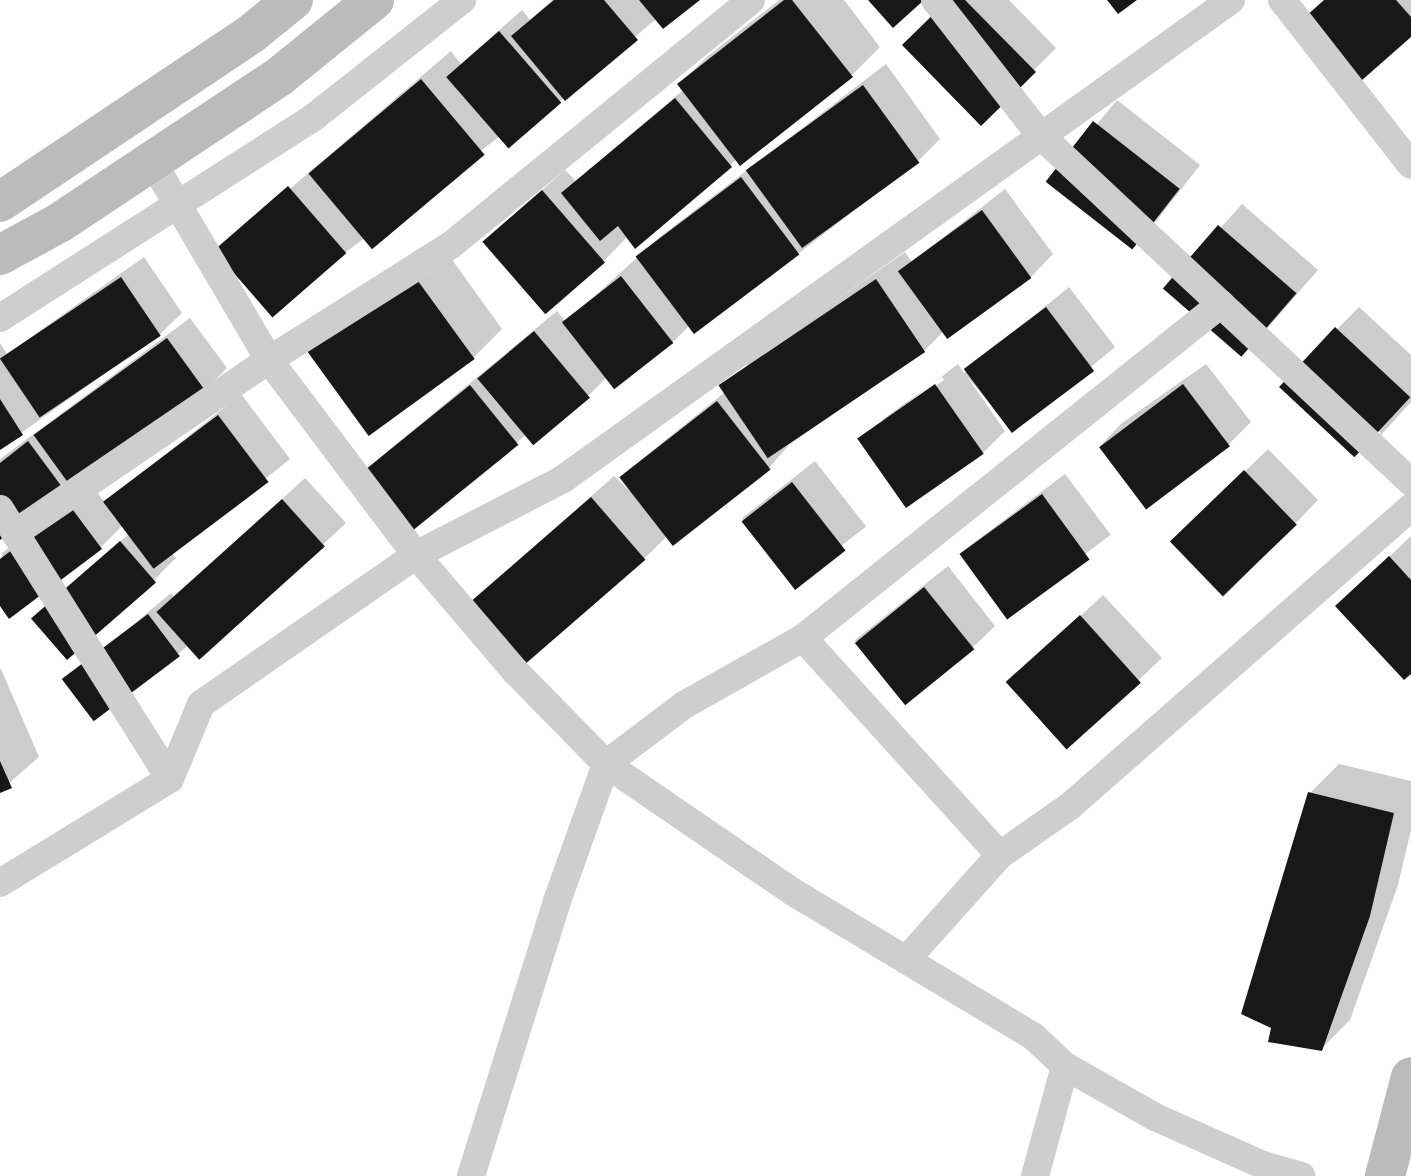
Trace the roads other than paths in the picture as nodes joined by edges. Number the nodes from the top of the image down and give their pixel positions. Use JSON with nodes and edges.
{"nodes":[{"id":1,"x":293,"y":0,"type":"edge"},
{"id":2,"x":374,"y":0,"type":"edge"},
{"id":3,"x":462,"y":0,"type":"edge"},
{"id":4,"x":751,"y":0,"type":"edge"},
{"id":5,"x":935,"y":0,"type":"edge"},
{"id":6,"x":1231,"y":0,"type":"edge"},
{"id":7,"x":1282,"y":0,"type":"edge"},
{"id":8,"x":1040,"y":135,"type":"junction"},
{"id":9,"x":152,"y":161,"type":"junction"},
{"id":10,"x":1411,"y":165,"type":"edge"},
{"id":11,"x":0,"y":202,"type":"edge"},
{"id":12,"x":177,"y":205,"type":"junction"},
{"id":13,"x":0,"y":255,"type":"edge"},
{"id":14,"x":1221,"y":304,"type":"junction"},
{"id":15,"x":0,"y":318,"type":"edge"},
{"id":16,"x":269,"y":360,"type":"junction"},
{"id":17,"x":1411,"y":482,"type":"edge"},
{"id":18,"x":1411,"y":508,"type":"edge"},
{"id":19,"x":0,"y":509,"type":"edge"},
{"id":20,"x":15,"y":533,"type":"junction"},
{"id":21,"x":416,"y":555,"type":"junction"},
{"id":22,"x":803,"y":638,"type":"junction"},
{"id":23,"x":606,"y":764,"type":"junction"},
{"id":24,"x":170,"y":779,"type":"junction"},
{"id":25,"x":1000,"y":855,"type":"junction"},
{"id":26,"x":0,"y":883,"type":"edge"},
{"id":27,"x":906,"y":960,"type":"junction"},
{"id":28,"x":1065,"y":1066,"type":"junction"},
{"id":29,"x":1411,"y":1077,"type":"edge"},
{"id":30,"x":471,"y":1176,"type":"edge"},
{"id":31,"x":1035,"y":1176,"type":"edge"},
{"id":32,"x":1301,"y":1176,"type":"edge"},
{"id":33,"x":1385,"y":1176,"type":"edge"}],
"edges":[{"from":1,"to":11,"type":"main road"},
{"from":2,"to":9,"type":"main road"},
{"from":3,"to":12,"type":"street"},
{"from":4,"to":16,"type":"street"},
{"from":5,"to":8,"type":"street"},
{"from":6,"to":8,"type":"street"},
{"from":7,"to":10,"type":"street"},
{"from":8,"to":14,"type":"street"},
{"from":8,"to":21,"type":"street"},
{"from":9,"to":12,"type":"street"},
{"from":9,"to":13,"type":"main road"},
{"from":12,"to":15,"type":"street"},
{"from":12,"to":16,"type":"street"},
{"from":14,"to":17,"type":"street"},
{"from":14,"to":22,"type":"street"},
{"from":16,"to":20,"type":"street"},
{"from":16,"to":21,"type":"street"},
{"from":18,"to":25,"type":"street"},
{"from":19,"to":20,"type":"street"},
{"from":20,"to":24,"type":"street"},
{"from":21,"to":23,"type":"street"},
{"from":21,"to":24,"type":"street"},
{"from":22,"to":23,"type":"street"},
{"from":22,"to":25,"type":"street"},
{"from":23,"to":27,"type":"street"},
{"from":23,"to":30,"type":"street"},
{"from":24,"to":26,"type":"street"},
{"from":25,"to":27,"type":"street"},
{"from":27,"to":28,"type":"street"},
{"from":28,"to":31,"type":"street"},
{"from":28,"to":32,"type":"street"},
{"from":29,"to":33,"type":"main road"}]}
